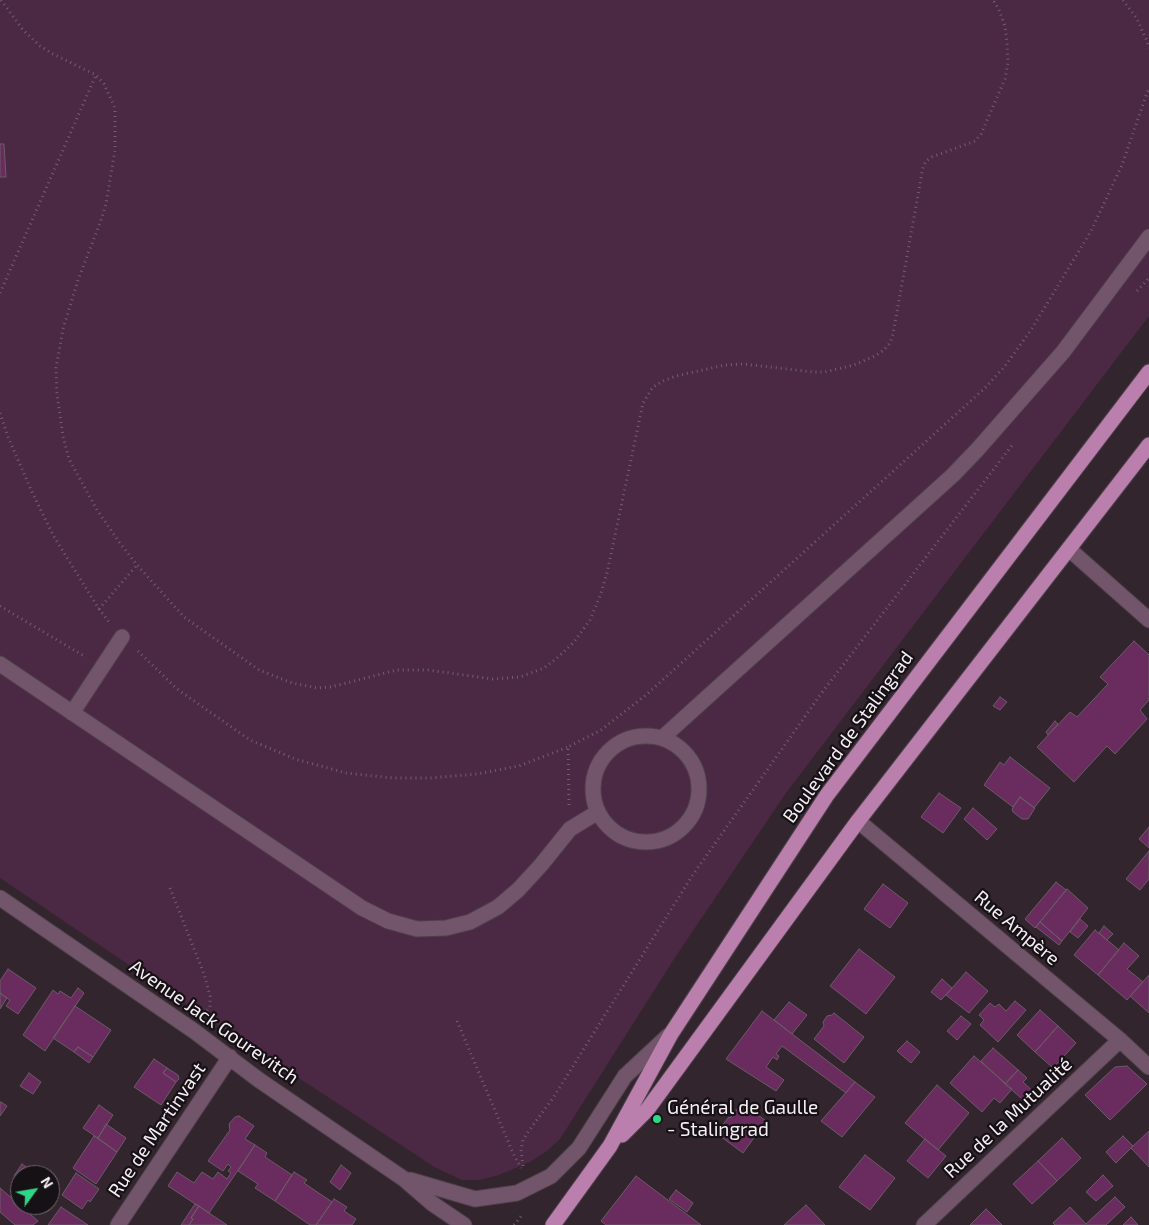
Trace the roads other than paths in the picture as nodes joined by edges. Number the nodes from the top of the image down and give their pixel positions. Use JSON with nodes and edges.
{"nodes":[{"id":1,"x":1149,"y":237,"type":"edge"},
{"id":2,"x":1149,"y":372,"type":"edge"},
{"id":3,"x":1149,"y":445,"type":"edge"},
{"id":4,"x":1070,"y":550,"type":"junction"},
{"id":5,"x":1149,"y":620,"type":"edge"},
{"id":6,"x":122,"y":637,"type":"road end"},
{"id":7,"x":0,"y":664,"type":"edge"},
{"id":8,"x":72,"y":713,"type":"junction"},
{"id":9,"x":662,"y":738,"type":"junction"},
{"id":10,"x":598,"y":812,"type":"junction"},
{"id":11,"x":858,"y":821,"type":"junction"},
{"id":12,"x":0,"y":898,"type":"edge"},
{"id":13,"x":671,"y":1034,"type":"junction"},
{"id":14,"x":1120,"y":1040,"type":"junction"},
{"id":15,"x":230,"y":1057,"type":"junction"},
{"id":16,"x":1149,"y":1067,"type":"edge"},
{"id":17,"x":610,"y":1146,"type":"junction"},
{"id":18,"x":404,"y":1179,"type":"junction"},
{"id":19,"x":118,"y":1225,"type":"edge"},
{"id":20,"x":464,"y":1225,"type":"edge"},
{"id":21,"x":553,"y":1225,"type":"edge"},
{"id":22,"x":924,"y":1225,"type":"edge"}],
"edges":[{"from":1,"to":9,"type":"street"},
{"from":2,"to":13,"type":"main road","name":"Boulevard de Stalingrad"},
{"from":3,"to":4,"type":"main road","name":"Boulevard de Stalingrad"},
{"from":4,"to":5,"type":"street"},
{"from":4,"to":11,"type":"main road","name":"Boulevard de Stalingrad"},
{"from":6,"to":8,"type":"street"},
{"from":7,"to":8,"type":"street"},
{"from":8,"to":10,"type":"street"},
{"from":9,"to":10,"type":"street"},
{"from":9,"to":10,"type":"street"},
{"from":11,"to":14,"type":"street","name":"Rue Ampère"},
{"from":11,"to":17,"type":"main road","name":"Boulevard de Stalingrad"},
{"from":12,"to":15,"type":"street","name":"Avenue Jack Gourevitch"},
{"from":13,"to":17,"type":"main road","name":"Boulevard de Stalingrad"},
{"from":13,"to":18,"type":"street","name":"Avenue Jack Gourevitch"},
{"from":14,"to":16,"type":"street","name":"Rue Ampère"},
{"from":14,"to":22,"type":"street","name":"Rue de la Mutualité"},
{"from":15,"to":18,"type":"street","name":"Avenue Jack Gourevitch"},
{"from":15,"to":19,"type":"street","name":"Rue de Martinvast"},
{"from":17,"to":21,"type":"main road","name":"Boulevard de Stalingrad"},
{"from":18,"to":20,"type":"street","name":"Avenue Jack Gourevitch"}]}
